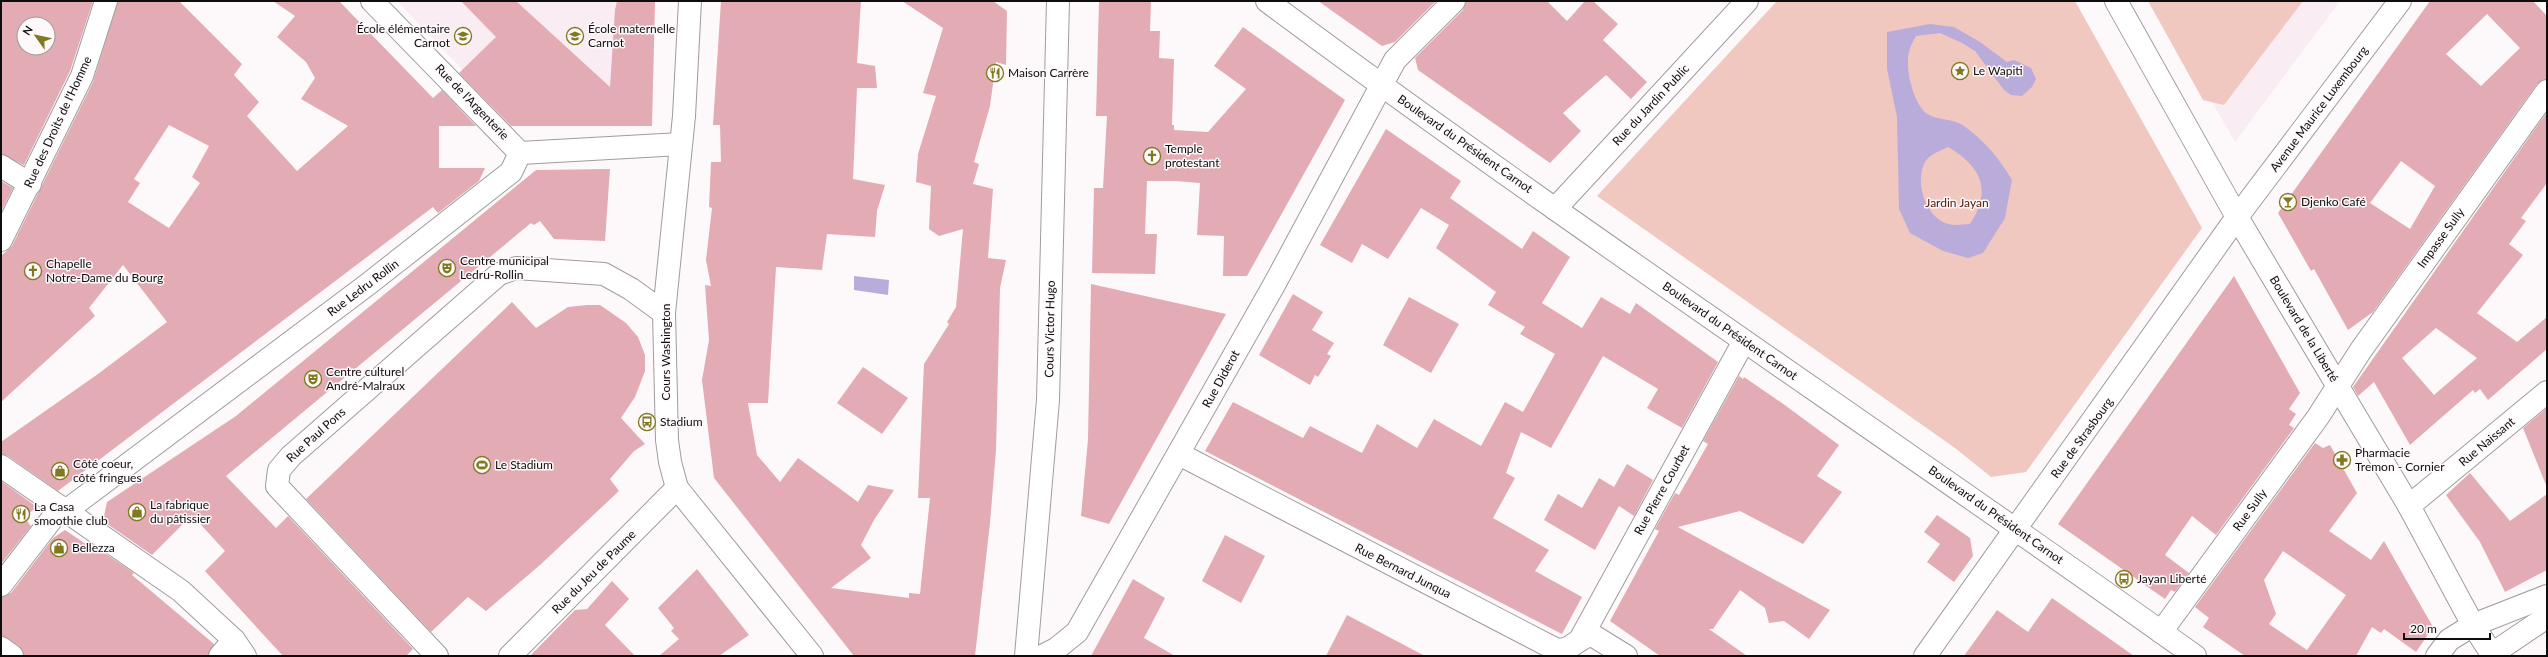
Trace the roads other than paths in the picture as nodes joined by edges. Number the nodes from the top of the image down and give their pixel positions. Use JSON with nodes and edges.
{"nodes":[{"id":1,"x":106,"y":1,"type":"edge"},
{"id":2,"x":372,"y":1,"type":"edge"},
{"id":3,"x":690,"y":1,"type":"edge"},
{"id":4,"x":1058,"y":1,"type":"edge"},
{"id":5,"x":1268,"y":1,"type":"edge"},
{"id":6,"x":1454,"y":1,"type":"edge"},
{"id":7,"x":1747,"y":1,"type":"edge"},
{"id":8,"x":2116,"y":1,"type":"edge"},
{"id":9,"x":2400,"y":1,"type":"edge"},
{"id":10,"x":1382,"y":85,"type":"junction"},
{"id":11,"x":2547,"y":91,"type":"edge"},
{"id":12,"x":681,"y":144,"type":"junction"},
{"id":13,"x":520,"y":153,"type":"junction"},
{"id":14,"x":1,"y":166,"type":"edge"},
{"id":15,"x":30,"y":184,"type":"junction"},
{"id":16,"x":1556,"y":209,"type":"junction"},
{"id":17,"x":2237,"y":217,"type":"junction"},
{"id":18,"x":1,"y":240,"type":"edge"},
{"id":19,"x":664,"y":313,"type":"junction"},
{"id":20,"x":1744,"y":341,"type":"junction"},
{"id":21,"x":2339,"y":387,"type":"junction"},
{"id":22,"x":2547,"y":392,"type":"edge"},
{"id":23,"x":1179,"y":454,"type":"junction"},
{"id":24,"x":1,"y":466,"type":"edge"},
{"id":25,"x":677,"y":488,"type":"junction"},
{"id":26,"x":2409,"y":506,"type":"junction"},
{"id":27,"x":64,"y":508,"type":"junction"},
{"id":28,"x":2017,"y":530,"type":"junction"},
{"id":29,"x":1,"y":585,"type":"edge"},
{"id":30,"x":2547,"y":596,"type":"edge"},
{"id":31,"x":2547,"y":617,"type":"edge"},
{"id":32,"x":2473,"y":625,"type":"junction"},
{"id":33,"x":2161,"y":632,"type":"junction"},
{"id":34,"x":1581,"y":638,"type":"junction"},
{"id":35,"x":1,"y":648,"type":"edge"},
{"id":36,"x":240,"y":648,"type":"edge"},
{"id":37,"x":2492,"y":655,"type":"edge"},
{"id":38,"x":12,"y":656,"type":"edge"},
{"id":39,"x":220,"y":656,"type":"edge"},
{"id":40,"x":437,"y":656,"type":"edge"},
{"id":41,"x":510,"y":656,"type":"edge"},
{"id":42,"x":812,"y":656,"type":"edge"},
{"id":43,"x":1026,"y":656,"type":"edge"},
{"id":44,"x":1042,"y":656,"type":"edge"},
{"id":45,"x":1626,"y":656,"type":"edge"},
{"id":46,"x":1925,"y":656,"type":"edge"},
{"id":47,"x":2195,"y":656,"type":"edge"},
{"id":48,"x":2437,"y":656,"type":"edge"}],
"edges":[{"from":1,"to":15,"type":"street","name":"Rue des Droits de l'Homme"},
{"from":2,"to":13,"type":"street","name":"Rue de l'Argenterie"},
{"from":3,"to":12,"type":"street","name":"Cours Washington"},
{"from":4,"to":43,"type":"street","name":"Cours Victor Hugo"},
{"from":5,"to":10,"type":"street","name":"Boulevard du Président Carnot"},
{"from":6,"to":10,"type":"street","name":"Rue Diderot"},
{"from":7,"to":16,"type":"street","name":"Rue du Jardin Public"},
{"from":8,"to":17,"type":"street","name":"Boulevard de la Liberté"},
{"from":9,"to":17,"type":"street","name":"Avenue Maurice Luxembourg"},
{"from":10,"to":16,"type":"street","name":"Boulevard du Président Carnot"},
{"from":10,"to":23,"type":"street","name":"Rue Diderot"},
{"from":11,"to":21,"type":"street","name":"Impasse Sully"},
{"from":12,"to":13,"type":"street"},
{"from":12,"to":19,"type":"street","name":"Cours Washington"},
{"from":13,"to":27,"type":"street","name":"Rue Ledru Rollin"},
{"from":14,"to":15,"type":"street"},
{"from":15,"to":18,"type":"street","name":"Rue des Droits de l'Homme"},
{"from":16,"to":20,"type":"street","name":"Boulevard du Président Carnot"},
{"from":17,"to":21,"type":"street","name":"Boulevard de la Liberté"},
{"from":17,"to":28,"type":"street","name":"Rue de Strasbourg"},
{"from":19,"to":25,"type":"street","name":"Cours Washington"},
{"from":19,"to":40,"type":"street","name":"Rue Paul Pons"},
{"from":20,"to":28,"type":"street","name":"Boulevard du Président Carnot"},
{"from":20,"to":34,"type":"street","name":"Rue Pierre Courbet"},
{"from":21,"to":26,"type":"street","name":"Boulevard de la Liberté"},
{"from":21,"to":33,"type":"street","name":"Rue Sully"},
{"from":22,"to":26,"type":"street","name":"Rue Naissant"},
{"from":23,"to":34,"type":"street","name":"Rue Bernard Junqua"},
{"from":23,"to":44,"type":"street","name":"Rue Diderot"},
{"from":24,"to":27,"type":"street"},
{"from":25,"to":41,"type":"street","name":"Rue du Jeu de Paume"},
{"from":25,"to":42,"type":"street","name":"Cours Washington"},
{"from":26,"to":32,"type":"street","name":"Boulevard de la Liberté"},
{"from":27,"to":29,"type":"street","name":"Rue Ledru Rollin"},
{"from":27,"to":36,"type":"street"},
{"from":28,"to":33,"type":"street","name":"Boulevard du Président Carnot"},
{"from":28,"to":46,"type":"street","name":"Rue de Strasbourg"},
{"from":30,"to":32,"type":"street"},
{"from":31,"to":37,"type":"street"},
{"from":32,"to":37,"type":"street","name":"Boulevard de la Liberté"},
{"from":32,"to":48,"type":"street"},
{"from":33,"to":47,"type":"street","name":"Boulevard du Président Carnot"},
{"from":34,"to":45,"type":"street"},
{"from":35,"to":38,"type":"street"},
{"from":36,"to":39,"type":"street"}]}
